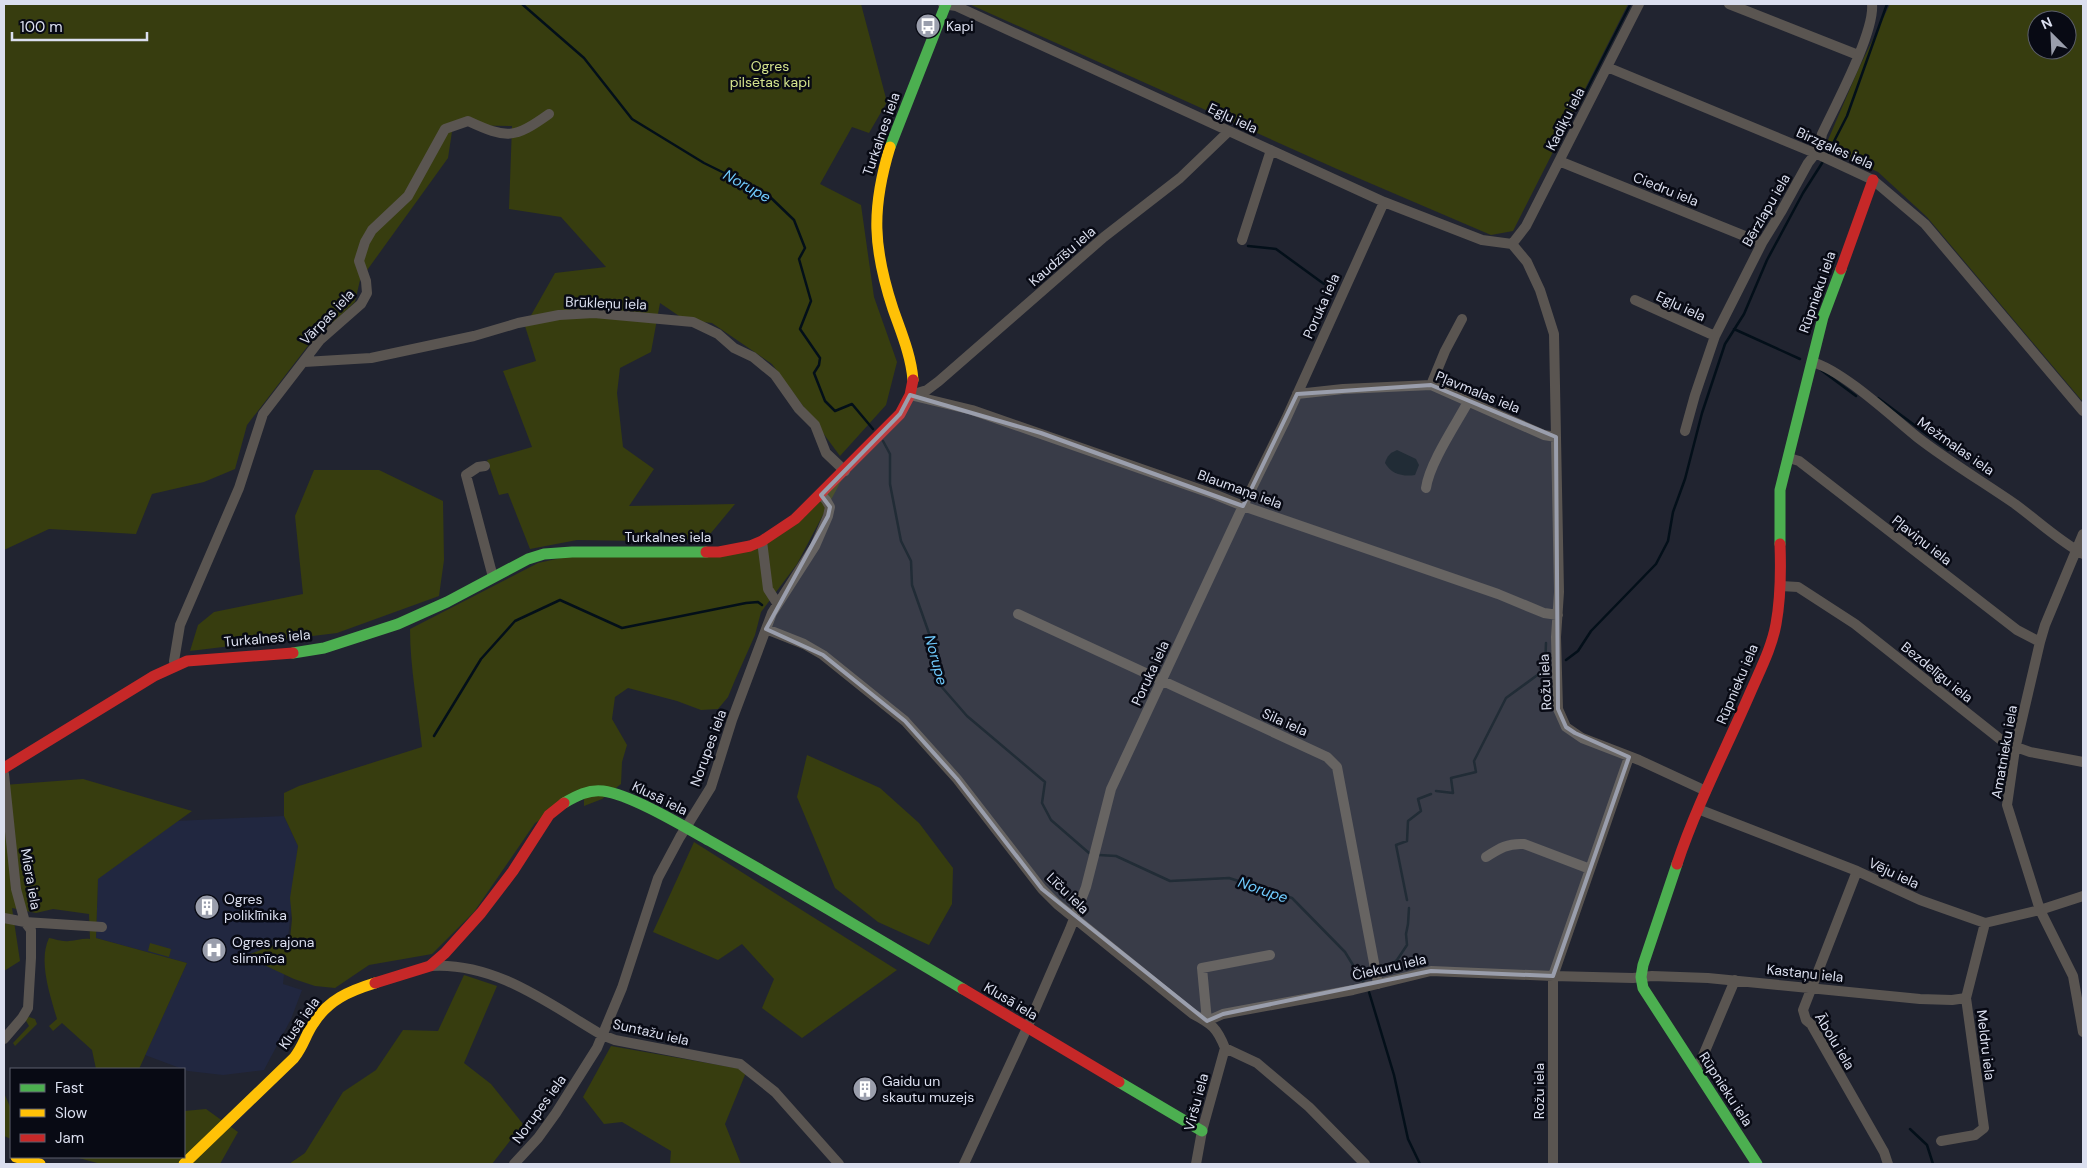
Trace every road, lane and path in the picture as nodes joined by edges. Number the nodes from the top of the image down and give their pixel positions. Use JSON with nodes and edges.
{"nodes":[{"id":1,"x":945,"y":4,"type":"edge"},
{"id":2,"x":1639,"y":4,"type":"edge"},
{"id":3,"x":1729,"y":4,"type":"edge"},
{"id":4,"x":1872,"y":4,"type":"edge"},
{"id":5,"x":1858,"y":55,"type":"junction"},
{"id":6,"x":1607,"y":67,"type":"junction"},
{"id":7,"x":549,"y":114,"type":"dead end"},
{"id":8,"x":1229,"y":131,"type":"junction"},
{"id":9,"x":1272,"y":150,"type":"junction"},
{"id":10,"x":1816,"y":154,"type":"junction"},
{"id":11,"x":1559,"y":161,"type":"junction"},
{"id":12,"x":1873,"y":180,"type":"junction"},
{"id":13,"x":1384,"y":202,"type":"junction"},
{"id":14,"x":1242,"y":240,"type":"dead end"},
{"id":15,"x":1762,"y":243,"type":"junction"},
{"id":16,"x":1512,"y":244,"type":"junction"},
{"id":17,"x":1636,"y":300,"type":"dead end"},
{"id":18,"x":1462,"y":319,"type":"dead end"},
{"id":19,"x":1715,"y":336,"type":"junction"},
{"id":20,"x":304,"y":362,"type":"junction"},
{"id":21,"x":1812,"y":362,"type":"junction"},
{"id":22,"x":1431,"y":385,"type":"junction"},
{"id":23,"x":1297,"y":394,"type":"junction"},
{"id":24,"x":910,"y":395,"type":"junction"},
{"id":25,"x":1468,"y":402,"type":"junction"},
{"id":26,"x":2083,"y":411,"type":"edge"},
{"id":27,"x":1685,"y":431,"type":"dead end"},
{"id":28,"x":1556,"y":437,"type":"junction"},
{"id":29,"x":1789,"y":458,"type":"junction"},
{"id":30,"x":484,"y":466,"type":"dead end"},
{"id":31,"x":845,"y":471,"type":"junction"},
{"id":32,"x":1426,"y":488,"type":"dead end"},
{"id":33,"x":821,"y":495,"type":"junction"},
{"id":34,"x":1243,"y":506,"type":"junction"},
{"id":35,"x":2083,"y":534,"type":"edge"},
{"id":36,"x":762,"y":541,"type":"junction"},
{"id":37,"x":2080,"y":552,"type":"edge"},
{"id":38,"x":492,"y":577,"type":"junction"},
{"id":39,"x":1781,"y":586,"type":"junction"},
{"id":40,"x":777,"y":603,"type":"junction"},
{"id":41,"x":1018,"y":614,"type":"dead end"},
{"id":42,"x":1558,"y":615,"type":"junction"},
{"id":43,"x":766,"y":629,"type":"junction"},
{"id":44,"x":2040,"y":642,"type":"junction"},
{"id":45,"x":175,"y":666,"type":"junction"},
{"id":46,"x":1160,"y":682,"type":"junction"},
{"id":47,"x":2015,"y":749,"type":"junction"},
{"id":48,"x":1629,"y":757,"type":"junction"},
{"id":49,"x":2083,"y":762,"type":"edge"},
{"id":50,"x":4,"y":768,"type":"edge"},
{"id":51,"x":4,"y":774,"type":"edge"},
{"id":52,"x":1706,"y":791,"type":"junction"},
{"id":53,"x":1698,"y":809,"type":"junction"},
{"id":54,"x":686,"y":828,"type":"junction"},
{"id":55,"x":1486,"y":857,"type":"dead end"},
{"id":56,"x":1590,"y":869,"type":"junction"},
{"id":57,"x":1857,"y":871,"type":"junction"},
{"id":58,"x":2083,"y":896,"type":"edge"},
{"id":59,"x":2040,"y":910,"type":"junction"},
{"id":60,"x":4,"y":918,"type":"edge"},
{"id":61,"x":1074,"y":918,"type":"junction"},
{"id":62,"x":25,"y":922,"type":"junction"},
{"id":63,"x":1985,"y":923,"type":"junction"},
{"id":64,"x":102,"y":927,"type":"dead end"},
{"id":65,"x":1270,"y":955,"type":"dead end"},
{"id":66,"x":430,"y":966,"type":"junction"},
{"id":67,"x":2083,"y":971,"type":"edge"},
{"id":68,"x":1553,"y":976,"type":"junction"},
{"id":69,"x":2073,"y":976,"type":"junction"},
{"id":70,"x":1642,"y":977,"type":"junction"},
{"id":71,"x":1735,"y":980,"type":"junction"},
{"id":72,"x":1378,"y":984,"type":"junction"},
{"id":73,"x":1812,"y":988,"type":"junction"},
{"id":74,"x":1966,"y":998,"type":"junction"},
{"id":75,"x":1207,"y":1021,"type":"junction"},
{"id":76,"x":1027,"y":1028,"type":"junction"},
{"id":77,"x":2083,"y":1032,"type":"edge"},
{"id":78,"x":602,"y":1035,"type":"junction"},
{"id":79,"x":4,"y":1039,"type":"edge"},
{"id":80,"x":1226,"y":1048,"type":"junction"},
{"id":81,"x":1696,"y":1069,"type":"junction"},
{"id":82,"x":1202,"y":1131,"type":"junction"},
{"id":83,"x":1942,"y":1141,"type":"dead end"},
{"id":84,"x":19,"y":1158,"type":"edge"},
{"id":85,"x":40,"y":1164,"type":"edge"},
{"id":86,"x":184,"y":1164,"type":"edge"},
{"id":87,"x":514,"y":1164,"type":"edge"},
{"id":88,"x":839,"y":1164,"type":"edge"},
{"id":89,"x":964,"y":1164,"type":"edge"},
{"id":90,"x":1196,"y":1164,"type":"edge"},
{"id":91,"x":1365,"y":1164,"type":"edge"},
{"id":92,"x":1553,"y":1164,"type":"edge"},
{"id":93,"x":1757,"y":1164,"type":"edge"},
{"id":94,"x":1888,"y":1164,"type":"edge"}],
"edges":[{"from":1,"to":8,"type":"street","name":"Egļu iela"},
{"from":1,"to":24,"type":"street","name":"Turkalnes iela"},
{"from":2,"to":6,"type":"street","name":"Kadiķu iela"},
{"from":3,"to":5,"type":"street"},
{"from":4,"to":5,"type":"street","name":"Bērzlapu iela"},
{"from":5,"to":10,"type":"street","name":"Bērzlapu iela"},
{"from":6,"to":10,"type":"street","name":"Birzgales iela"},
{"from":6,"to":11,"type":"street","name":"Kadiķu iela"},
{"from":7,"to":20,"type":"street","name":"Vārpas iela"},
{"from":8,"to":9,"type":"street","name":"Egļu iela"},
{"from":8,"to":24,"type":"street","name":"Kaudzīšu iela"},
{"from":9,"to":13,"type":"street","name":"Egļu iela"},
{"from":9,"to":14,"type":"street"},
{"from":10,"to":12,"type":"street","name":"Birzgales iela"},
{"from":10,"to":15,"type":"street","name":"Bērzlapu iela"},
{"from":11,"to":15,"type":"street","name":"Ciedru iela"},
{"from":11,"to":16,"type":"street","name":"Kadiķu iela"},
{"from":12,"to":21,"type":"street","name":"Rūpnieku iela"},
{"from":12,"to":26,"type":"street","name":"Birzgales iela"},
{"from":13,"to":16,"type":"street","name":"Egļu iela"},
{"from":13,"to":23,"type":"street","name":"Poruka iela"},
{"from":15,"to":19,"type":"street","name":"Bērzlapu iela"},
{"from":16,"to":28,"type":"street","name":"Rožu iela"},
{"from":17,"to":19,"type":"street","name":"Egļu iela"},
{"from":18,"to":22,"type":"street"},
{"from":19,"to":27,"type":"street","name":"Bērzlapu iela"},
{"from":20,"to":31,"type":"street","name":"Brūkleņu iela"},
{"from":20,"to":45,"type":"street","name":"Vārpas iela"},
{"from":21,"to":29,"type":"street","name":"Rūpnieku iela"},
{"from":21,"to":37,"type":"street","name":"Mežmalas iela"},
{"from":22,"to":23,"type":"street","name":"Pļavmalas iela"},
{"from":22,"to":25,"type":"street","name":"Pļavmalas iela"},
{"from":23,"to":34,"type":"street","name":"Poruka iela"},
{"from":24,"to":31,"type":"street","name":"Turkalnes iela"},
{"from":24,"to":34,"type":"street","name":"Blaumaņa iela"},
{"from":25,"to":28,"type":"street","name":"Pļavmalas iela"},
{"from":25,"to":32,"type":"street"},
{"from":28,"to":42,"type":"street","name":"Rožu iela"},
{"from":29,"to":39,"type":"street","name":"Rūpnieku iela"},
{"from":29,"to":44,"type":"street","name":"Pļaviņu iela"},
{"from":30,"to":38,"type":"street"},
{"from":31,"to":33,"type":"street","name":"Turkalnes iela"},
{"from":33,"to":36,"type":"street","name":"Turkalnes iela"},
{"from":33,"to":40,"type":"street","name":"Norupes iela"},
{"from":34,"to":42,"type":"street","name":"Blaumaņa iela"},
{"from":34,"to":46,"type":"street","name":"Poruka iela"},
{"from":35,"to":37,"type":"street","name":"Amatnieku iela"},
{"from":36,"to":38,"type":"street","name":"Turkalnes iela"},
{"from":36,"to":40,"type":"street"},
{"from":37,"to":44,"type":"street","name":"Amatnieku iela"},
{"from":38,"to":45,"type":"street","name":"Turkalnes iela"},
{"from":39,"to":47,"type":"street","name":"Bezdelīgu iela"},
{"from":39,"to":52,"type":"street","name":"Rūpnieku iela"},
{"from":40,"to":43,"type":"street","name":"Norupes iela"},
{"from":41,"to":46,"type":"street","name":"Sila iela"},
{"from":42,"to":48,"type":"street","name":"Rožu iela"},
{"from":43,"to":54,"type":"street","name":"Norupes iela"},
{"from":43,"to":61,"type":"street","name":"Līču iela"},
{"from":44,"to":47,"type":"street","name":"Amatnieku iela"},
{"from":45,"to":50,"type":"street","name":"Turkalnes iela"},
{"from":46,"to":61,"type":"street","name":"Poruka iela"},
{"from":46,"to":72,"type":"street","name":"Sila iela"},
{"from":47,"to":49,"type":"street","name":"Bezdelīgu iela"},
{"from":47,"to":59,"type":"street","name":"Amatnieku iela"},
{"from":48,"to":52,"type":"street"},
{"from":48,"to":56,"type":"street","name":"Rožu iela"},
{"from":51,"to":62,"type":"street","name":"Miera iela"},
{"from":52,"to":53,"type":"street","name":"Rūpnieku iela"},
{"from":53,"to":57,"type":"street","name":"Vēju iela"},
{"from":53,"to":70,"type":"street","name":"Rūpnieku iela"},
{"from":54,"to":66,"type":"street","name":"Klusā iela"},
{"from":54,"to":76,"type":"street","name":"Klusā iela"},
{"from":54,"to":78,"type":"street","name":"Norupes iela"},
{"from":55,"to":56,"type":"street"},
{"from":56,"to":68,"type":"street","name":"Rožu iela"},
{"from":57,"to":63,"type":"street","name":"Vēju iela"},
{"from":57,"to":73,"type":"street","name":"Ābolu iela"},
{"from":58,"to":59,"type":"street"},
{"from":59,"to":63,"type":"street"},
{"from":59,"to":69,"type":"street","name":"Amatnieku iela"},
{"from":60,"to":62,"type":"street"},
{"from":61,"to":75,"type":"street","name":"Līču iela"},
{"from":61,"to":76,"type":"street","name":"Poruka iela"},
{"from":62,"to":64,"type":"street"},
{"from":62,"to":79,"type":"street","name":"Miera iela"},
{"from":63,"to":74,"type":"street","name":"Meldru iela"},
{"from":65,"to":75,"type":"street"},
{"from":66,"to":78,"type":"street","name":"Suntažu iela"},
{"from":66,"to":86,"type":"street","name":"Klusā iela"},
{"from":67,"to":69,"type":"street"},
{"from":68,"to":70,"type":"street","name":"Čiekuru iela"},
{"from":68,"to":72,"type":"street","name":"Čiekuru iela"},
{"from":68,"to":92,"type":"street","name":"Rožu iela"},
{"from":69,"to":77,"type":"street","name":"Amatnieku iela"},
{"from":70,"to":71,"type":"street","name":"Kastaņu iela"},
{"from":70,"to":81,"type":"street","name":"Rūpnieku iela"},
{"from":71,"to":73,"type":"street","name":"Kastaņu iela"},
{"from":71,"to":81,"type":"street"},
{"from":72,"to":75,"type":"street","name":"Čiekuru iela"},
{"from":73,"to":74,"type":"street","name":"Kastaņu iela"},
{"from":73,"to":94,"type":"street","name":"Ābolu iela"},
{"from":74,"to":83,"type":"street","name":"Meldru iela"},
{"from":75,"to":80,"type":"street","name":"Līču iela"},
{"from":76,"to":82,"type":"street","name":"Klusā iela"},
{"from":76,"to":89,"type":"street","name":"Poruka iela"},
{"from":78,"to":87,"type":"street","name":"Norupes iela"},
{"from":78,"to":88,"type":"street","name":"Suntažu iela"},
{"from":80,"to":82,"type":"street","name":"Viršu iela"},
{"from":80,"to":91,"type":"street"},
{"from":81,"to":93,"type":"street","name":"Rūpnieku iela"},
{"from":82,"to":90,"type":"street","name":"Viršu iela"},
{"from":84,"to":85,"type":"street"}]}
